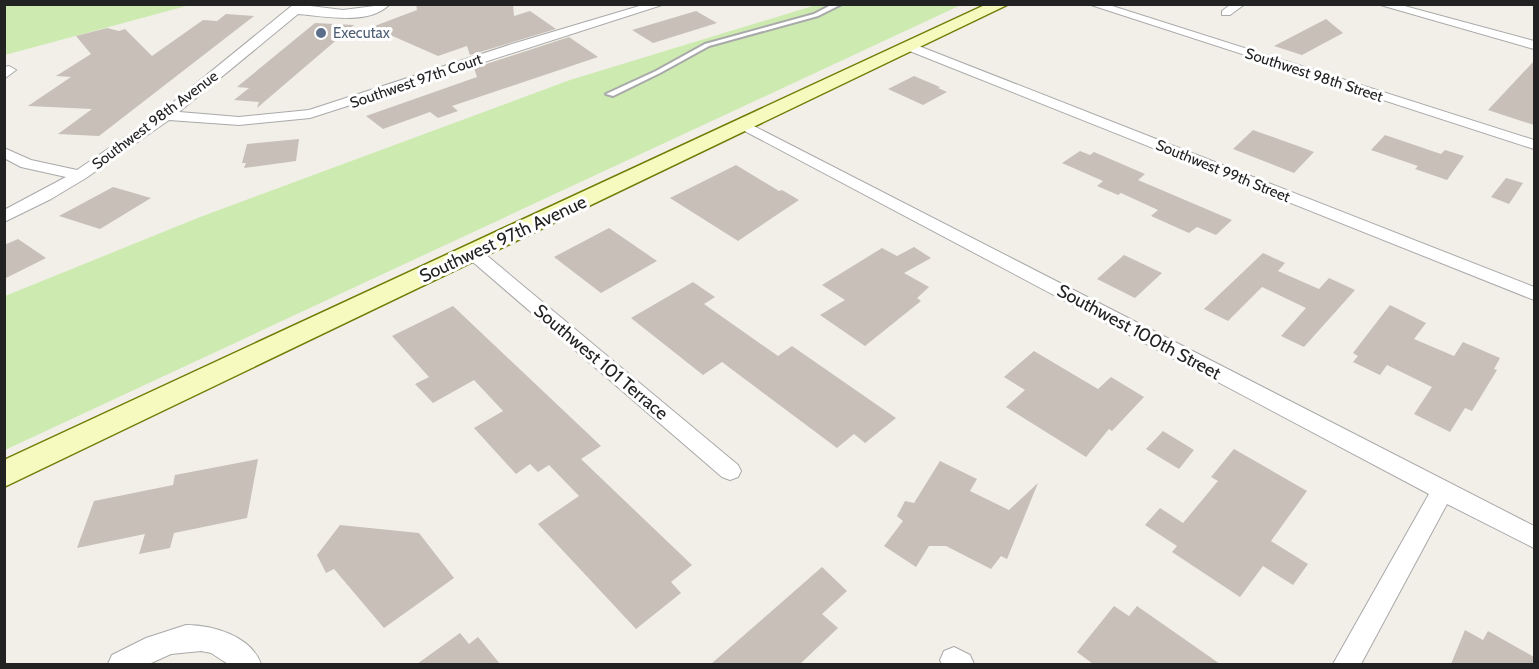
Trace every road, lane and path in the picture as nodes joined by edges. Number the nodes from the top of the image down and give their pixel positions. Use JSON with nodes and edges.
{"nodes":[{"id":1,"x":385,"y":4,"type":"edge"},
{"id":2,"x":660,"y":4,"type":"edge"},
{"id":3,"x":839,"y":4,"type":"edge"},
{"id":4,"x":1000,"y":4,"type":"edge"},
{"id":5,"x":1093,"y":4,"type":"edge"},
{"id":6,"x":1240,"y":4,"type":"edge"},
{"id":7,"x":1382,"y":4,"type":"edge"},
{"id":8,"x":299,"y":7,"type":"edge"},
{"id":9,"x":1226,"y":13,"type":"dead end"},
{"id":10,"x":1534,"y":45,"type":"edge"},
{"id":11,"x":911,"y":46,"type":"junction"},
{"id":12,"x":610,"y":94,"type":"dead end"},
{"id":13,"x":166,"y":115,"type":"junction"},
{"id":14,"x":744,"y":125,"type":"junction"},
{"id":15,"x":1534,"y":145,"type":"edge"},
{"id":16,"x":4,"y":152,"type":"edge"},
{"id":17,"x":80,"y":175,"type":"junction"},
{"id":18,"x":4,"y":218,"type":"edge"},
{"id":19,"x":472,"y":253,"type":"junction"},
{"id":20,"x":1534,"y":294,"type":"edge"},
{"id":21,"x":730,"y":471,"type":"dead end"},
{"id":22,"x":4,"y":474,"type":"edge"},
{"id":23,"x":1443,"y":490,"type":"junction"},
{"id":24,"x":1534,"y":538,"type":"edge"},
{"id":25,"x":122,"y":664,"type":"edge"},
{"id":26,"x":247,"y":664,"type":"edge"},
{"id":27,"x":1347,"y":664,"type":"edge"}],
"edges":[{"from":1,"to":8,"type":"street","name":"Southwest 98th Avenue"},
{"from":2,"to":13,"type":"street","name":"Southwest 97th Court"},
{"from":3,"to":12,"type":"lane"},
{"from":4,"to":11,"type":"street","name":"Southwest 97th Avenue"},
{"from":5,"to":15,"type":"street","name":"Southwest 98th Street"},
{"from":6,"to":9,"type":"street"},
{"from":7,"to":10,"type":"street"},
{"from":8,"to":13,"type":"street","name":"Southwest 98th Avenue"},
{"from":11,"to":14,"type":"street","name":"Southwest 97th Avenue"},
{"from":11,"to":20,"type":"street","name":"Southwest 99th Street"},
{"from":13,"to":17,"type":"street","name":"Southwest 98th Avenue"},
{"from":14,"to":19,"type":"street","name":"Southwest 97th Avenue"},
{"from":14,"to":23,"type":"street","name":"Southwest 100th Street"},
{"from":16,"to":17,"type":"street"},
{"from":17,"to":18,"type":"street","name":"Southwest 98th Avenue"},
{"from":19,"to":21,"type":"street","name":"Southwest 101 Terrace"},
{"from":19,"to":22,"type":"street","name":"Southwest 97th Avenue"},
{"from":23,"to":24,"type":"street","name":"Southwest 100th Street"},
{"from":23,"to":27,"type":"street"},
{"from":25,"to":26,"type":"street"}]}
